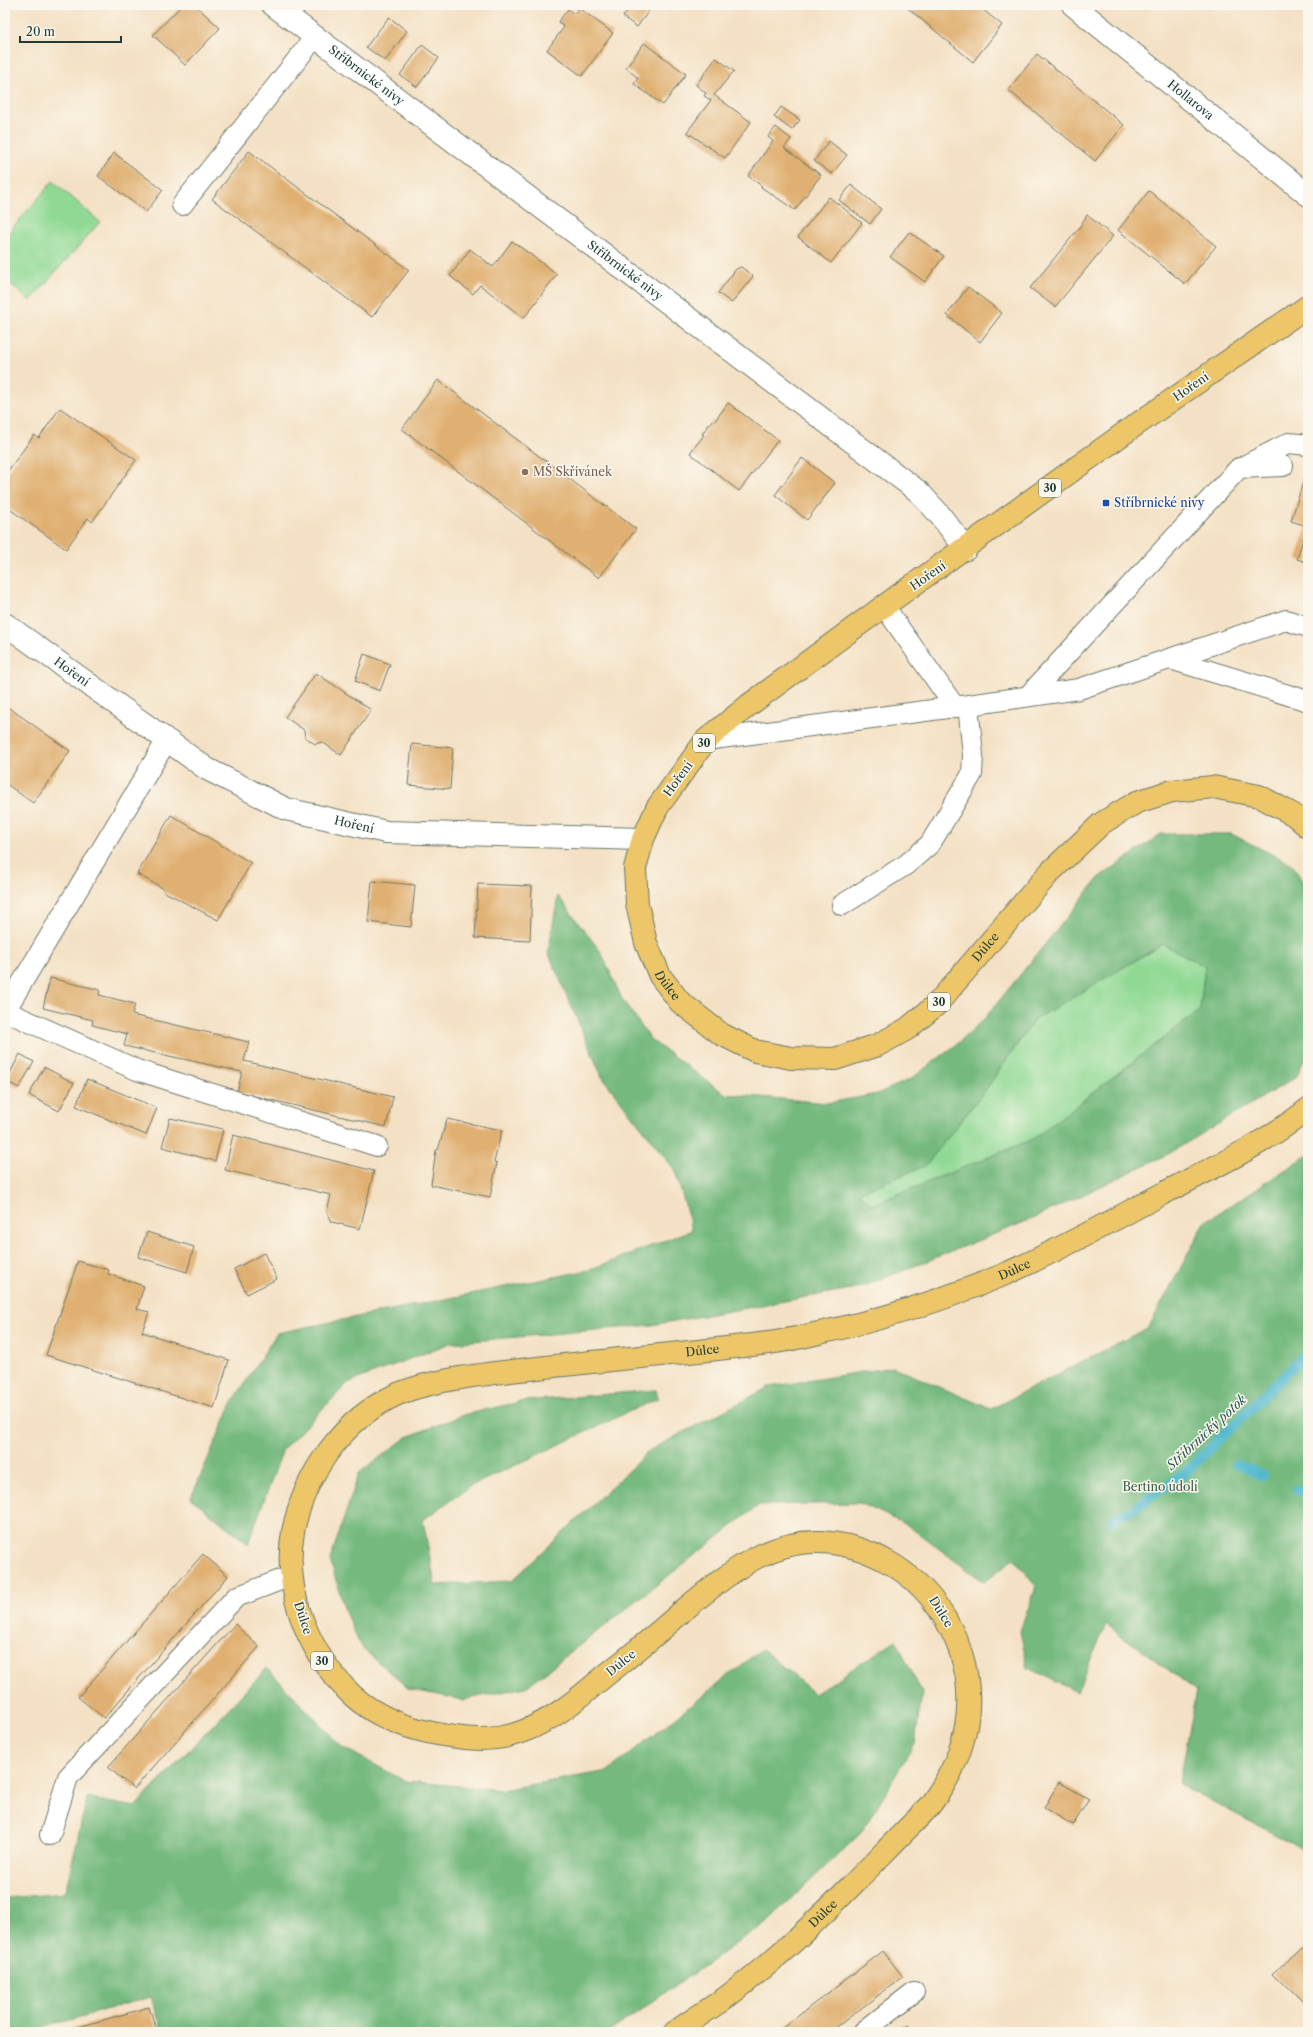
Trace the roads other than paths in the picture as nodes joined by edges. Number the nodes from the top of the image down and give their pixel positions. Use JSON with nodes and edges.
{"nodes":[{"id":1,"x":273,"y":5,"type":"edge"},
{"id":2,"x":1073,"y":5,"type":"edge"},
{"id":3,"x":315,"y":36,"type":"junction"},
{"id":4,"x":1308,"y":195,"type":"edge"},
{"id":5,"x":182,"y":205,"type":"dead end"},
{"id":6,"x":1308,"y":306,"type":"edge"},
{"id":7,"x":1308,"y":445,"type":"edge"},
{"id":8,"x":1283,"y":466,"type":"dead end"},
{"id":9,"x":1239,"y":468,"type":"junction"},
{"id":10,"x":966,"y":549,"type":"junction"},
{"id":11,"x":884,"y":606,"type":"junction"},
{"id":12,"x":5,"y":624,"type":"edge"},
{"id":13,"x":1308,"y":627,"type":"edge"},
{"id":14,"x":1170,"y":659,"type":"junction"},
{"id":15,"x":1028,"y":696,"type":"junction"},
{"id":16,"x":1308,"y":701,"type":"edge"},
{"id":17,"x":962,"y":706,"type":"junction"},
{"id":18,"x":167,"y":740,"type":"junction"},
{"id":19,"x":706,"y":740,"type":"junction"},
{"id":20,"x":1308,"y":827,"type":"edge"},
{"id":21,"x":643,"y":839,"type":"junction"},
{"id":22,"x":842,"y":905,"type":"dead end"},
{"id":23,"x":1308,"y":1109,"type":"edge"},
{"id":24,"x":377,"y":1146,"type":"dead end"},
{"id":25,"x":291,"y":1576,"type":"junction"},
{"id":26,"x":50,"y":1835,"type":"dead end"},
{"id":27,"x":914,"y":1992,"type":"dead end"},
{"id":28,"x":675,"y":2032,"type":"edge"},
{"id":29,"x":863,"y":2032,"type":"edge"}],
"edges":[{"from":1,"to":3,"type":"street","name":"Stříbrnické nivy"},
{"from":2,"to":4,"type":"street","name":"Hollarova"},
{"from":3,"to":5,"type":"lane"},
{"from":3,"to":10,"type":"street","name":"Stříbrnické nivy"},
{"from":6,"to":10,"type":"main road","name":"Hoření","number":"30"},
{"from":7,"to":9,"type":"lane"},
{"from":8,"to":9,"type":"lane"},
{"from":9,"to":15,"type":"lane"},
{"from":10,"to":11,"type":"main road","name":"Hoření","number":"30"},
{"from":11,"to":17,"type":"lane"},
{"from":11,"to":19,"type":"main road","name":"Hoření","number":"30"},
{"from":12,"to":18,"type":"street","name":"Hoření"},
{"from":13,"to":14,"type":"lane"},
{"from":14,"to":15,"type":"lane"},
{"from":14,"to":16,"type":"lane"},
{"from":15,"to":17,"type":"lane"},
{"from":17,"to":19,"type":"lane"},
{"from":17,"to":22,"type":"lane"},
{"from":18,"to":21,"type":"street","name":"Hoření"},
{"from":18,"to":24,"type":"lane"},
{"from":19,"to":21,"type":"main road","name":"Hoření","number":"30"},
{"from":20,"to":21,"type":"main road","name":"Důlce","number":"30"},
{"from":23,"to":25,"type":"main road","name":"Důlce","number":"30"},
{"from":25,"to":26,"type":"lane"},
{"from":25,"to":28,"type":"main road","name":"Důlce","number":"30"},
{"from":27,"to":29,"type":"lane"}]}
